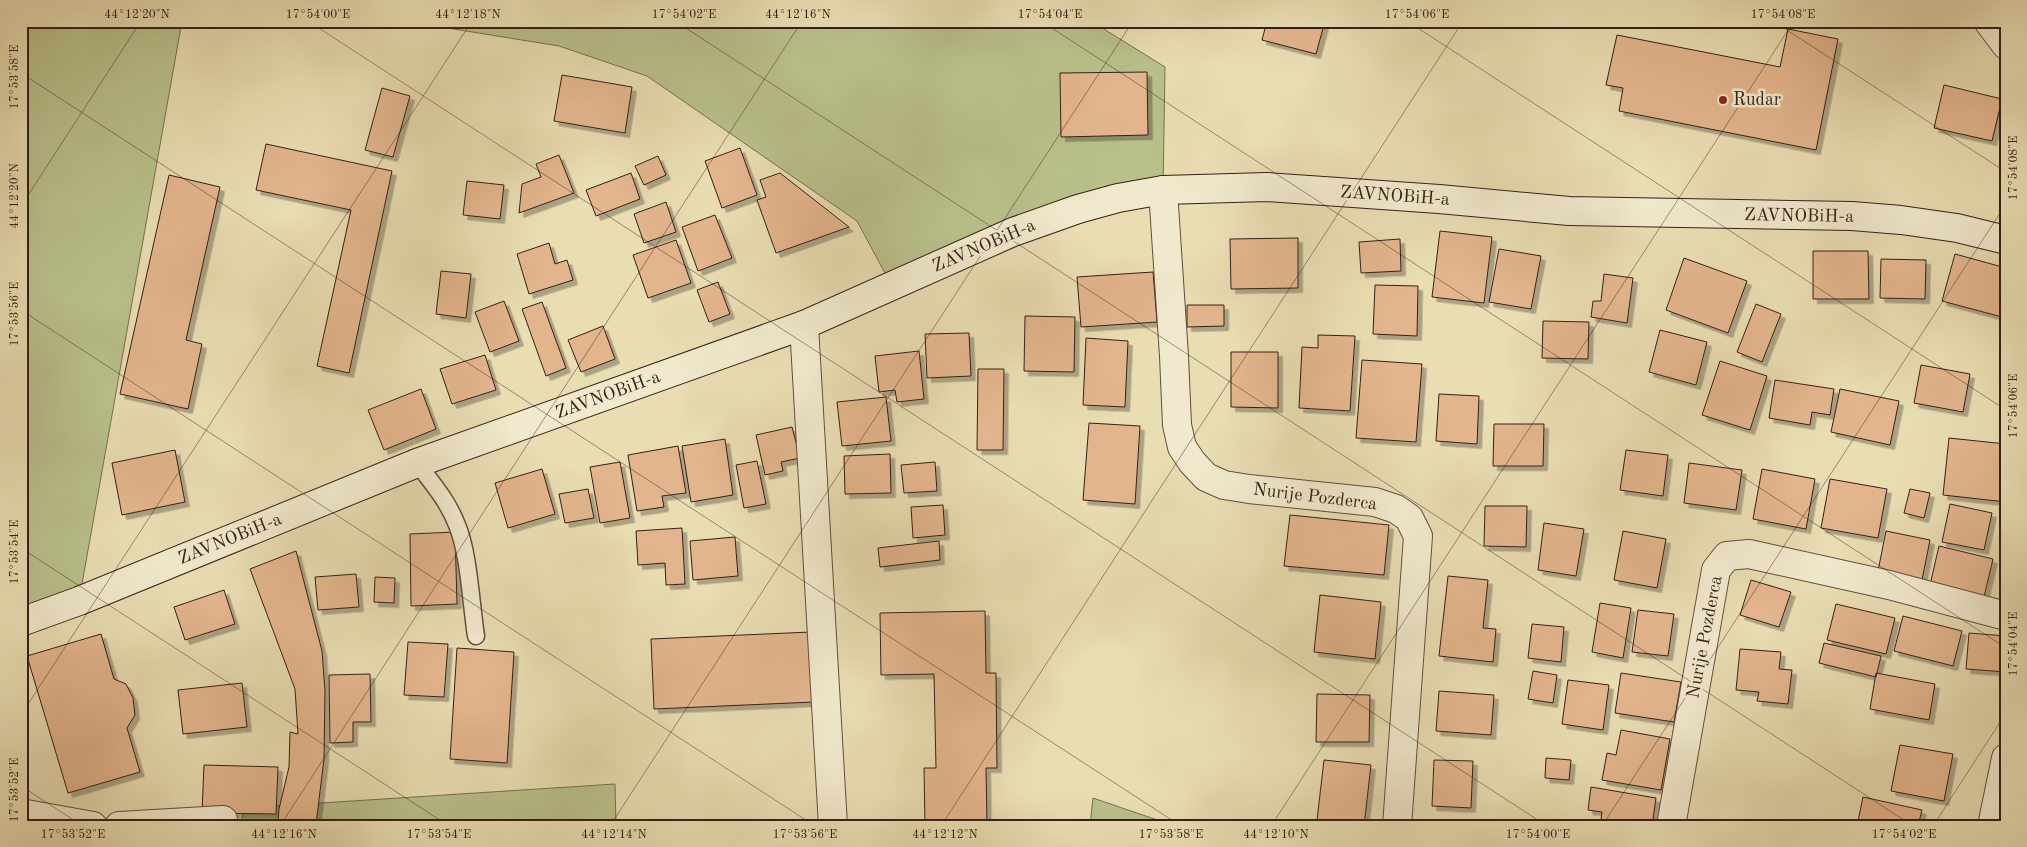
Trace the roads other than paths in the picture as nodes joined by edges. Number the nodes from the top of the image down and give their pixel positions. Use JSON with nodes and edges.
{"nodes":[{"id":1,"x":1988,"y":21,"type":"edge"},
{"id":2,"x":2006,"y":45,"type":"edge"},
{"id":3,"x":1163,"y":190,"type":"junction"},
{"id":4,"x":2006,"y":240,"type":"edge"},
{"id":5,"x":804,"y":325,"type":"junction"},
{"id":6,"x":417,"y":463,"type":"junction"},
{"id":7,"x":2006,"y":616,"type":"edge"},
{"id":8,"x":21,"y":622,"type":"edge"},
{"id":9,"x":476,"y":636,"type":"dead end"},
{"id":10,"x":2006,"y":758,"type":"edge"},
{"id":11,"x":21,"y":813,"type":"edge"},
{"id":12,"x":223,"y":820,"type":"dead end"},
{"id":13,"x":93,"y":826,"type":"edge"},
{"id":14,"x":119,"y":826,"type":"edge"},
{"id":15,"x":833,"y":826,"type":"edge"},
{"id":16,"x":1397,"y":826,"type":"edge"},
{"id":17,"x":1671,"y":826,"type":"edge"},
{"id":18,"x":1992,"y":826,"type":"edge"}],
"edges":[{"from":1,"to":2,"type":"street"},
{"from":3,"to":4,"type":"street","name":"ZAVNOBiH-a"},
{"from":3,"to":5,"type":"street","name":"ZAVNOBiH-a"},
{"from":3,"to":16,"type":"street","name":"Nurije Pozderca"},
{"from":5,"to":6,"type":"street","name":"ZAVNOBiH-a"},
{"from":5,"to":15,"type":"street"},
{"from":6,"to":8,"type":"street","name":"ZAVNOBiH-a"},
{"from":6,"to":9,"type":"lane"},
{"from":7,"to":17,"type":"street","name":"Nurije Pozderca"},
{"from":10,"to":18,"type":"street"},
{"from":11,"to":13,"type":"street"},
{"from":12,"to":14,"type":"street"}]}
